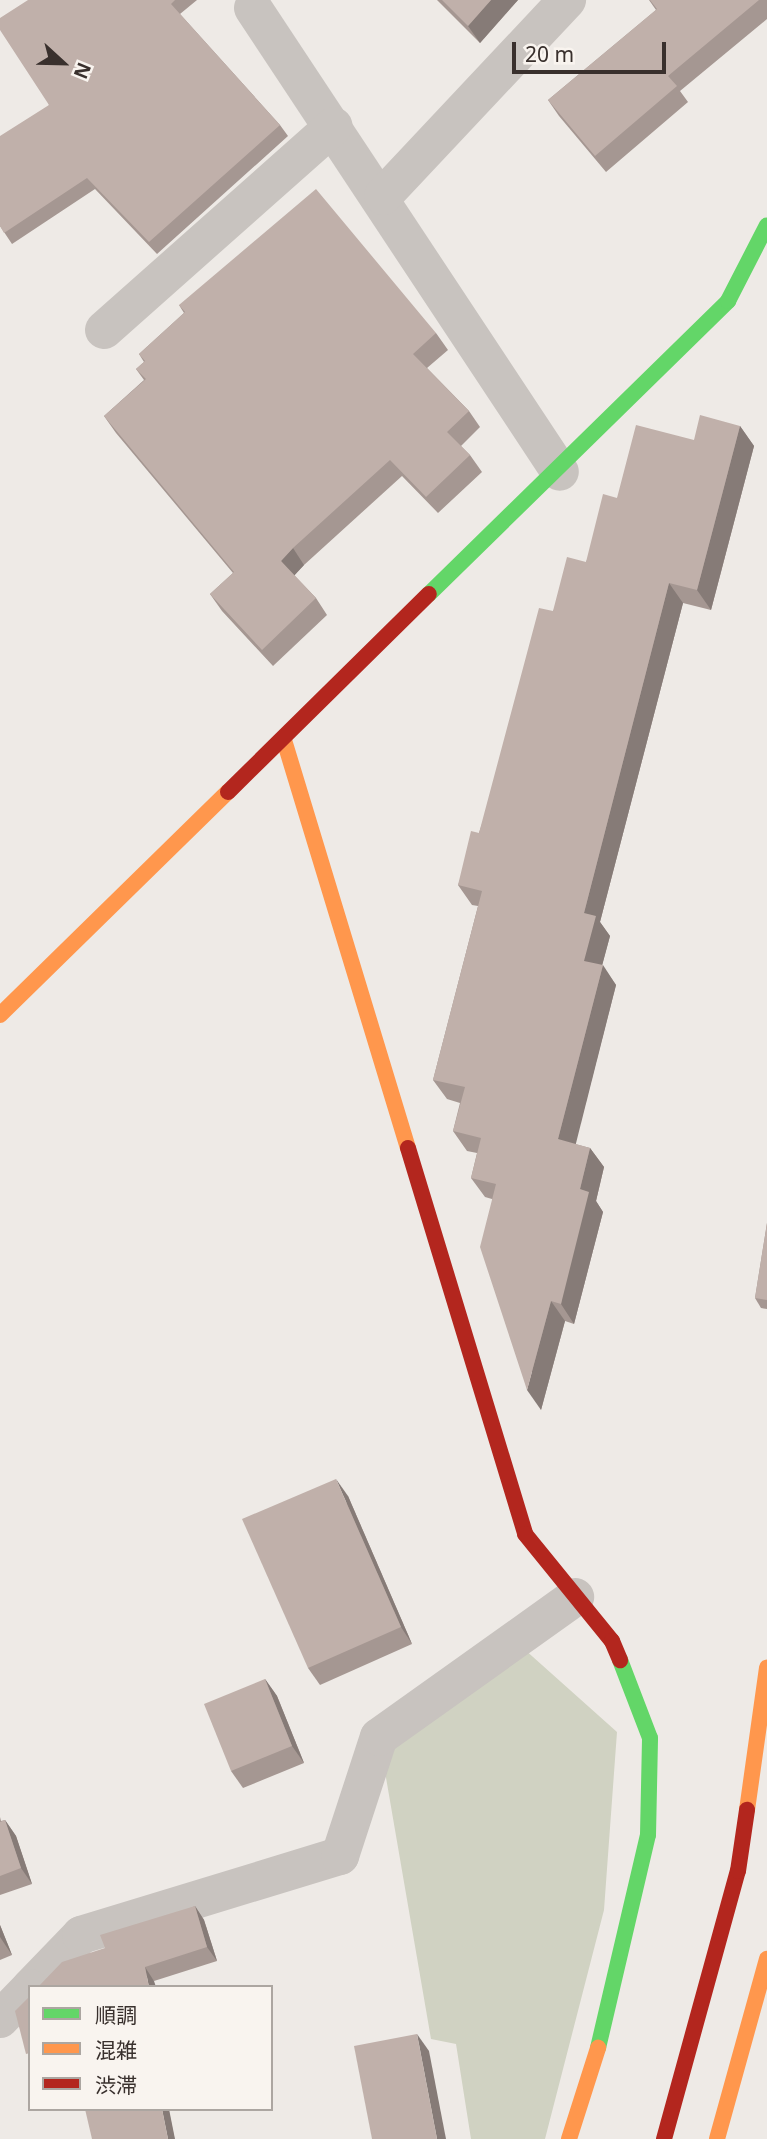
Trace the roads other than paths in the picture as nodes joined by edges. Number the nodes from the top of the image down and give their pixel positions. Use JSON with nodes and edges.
{"nodes":[{"id":1,"x":567,"y":0,"type":"edge"},
{"id":2,"x":253,"y":8,"type":"dead end"},
{"id":3,"x":334,"y":126,"type":"junction"},
{"id":4,"x":383,"y":196,"type":"junction"},
{"id":5,"x":767,"y":225,"type":"edge"},
{"id":6,"x":104,"y":330,"type":"dead end"},
{"id":7,"x":560,"y":472,"type":"junction"},
{"id":8,"x":284,"y":740,"type":"junction"},
{"id":9,"x":0,"y":1016,"type":"edge"},
{"id":10,"x":575,"y":1597,"type":"junction"},
{"id":11,"x":767,"y":1667,"type":"edge"},
{"id":12,"x":767,"y":1947,"type":"edge"},
{"id":13,"x":767,"y":1959,"type":"edge"},
{"id":14,"x":34,"y":1985,"type":"edge"},
{"id":15,"x":28,"y":1991,"type":"edge"},
{"id":16,"x":0,"y":2020,"type":"edge"},
{"id":17,"x":569,"y":2139,"type":"edge"},
{"id":18,"x":664,"y":2139,"type":"edge"},
{"id":19,"x":718,"y":2139,"type":"edge"}],
"edges":[{"from":1,"to":4,"type":"street"},
{"from":2,"to":3,"type":"street"},
{"from":3,"to":4,"type":"street"},
{"from":3,"to":6,"type":"street"},
{"from":4,"to":7,"type":"street"},
{"from":5,"to":7,"type":"main road"},
{"from":7,"to":8,"type":"main road"},
{"from":8,"to":9,"type":"main road"},
{"from":8,"to":10,"type":"main road"},
{"from":10,"to":14,"type":"street"},
{"from":10,"to":17,"type":"main road"},
{"from":11,"to":18,"type":"main road"},
{"from":12,"to":19,"type":"main road"},
{"from":13,"to":19,"type":"main road","bridge":true},
{"from":15,"to":16,"type":"street"}]}
